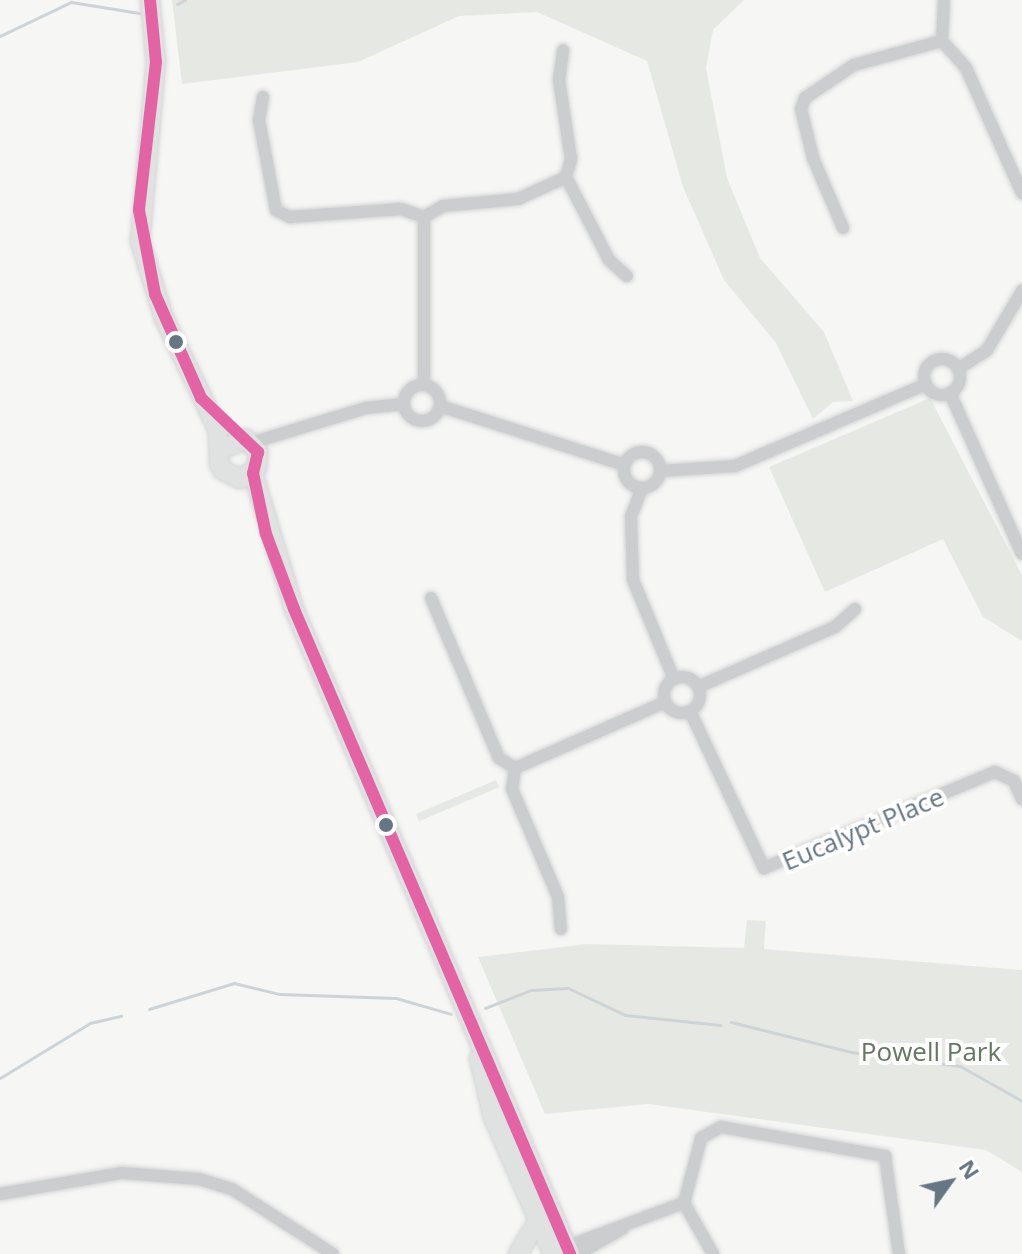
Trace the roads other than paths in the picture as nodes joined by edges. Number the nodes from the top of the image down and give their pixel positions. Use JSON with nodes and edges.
{"nodes":[{"id":1,"x":150,"y":0,"type":"edge"},
{"id":2,"x":944,"y":0,"type":"edge"},
{"id":3,"x":942,"y":41,"type":"junction"},
{"id":4,"x":563,"y":50,"type":"dead end"},
{"id":5,"x":263,"y":97,"type":"dead end"},
{"id":6,"x":566,"y":177,"type":"junction"},
{"id":7,"x":1022,"y":193,"type":"edge"},
{"id":8,"x":424,"y":217,"type":"junction"},
{"id":9,"x":843,"y":228,"type":"dead end"},
{"id":10,"x":627,"y":276,"type":"dead end"},
{"id":11,"x":1022,"y":291,"type":"edge"},
{"id":12,"x":958,"y":369,"type":"junction"},
{"id":13,"x":926,"y":384,"type":"junction"},
{"id":14,"x":424,"y":385,"type":"junction"},
{"id":15,"x":950,"y":393,"type":"junction"},
{"id":16,"x":201,"y":398,"type":"junction"},
{"id":17,"x":404,"y":404,"type":"junction"},
{"id":18,"x":440,"y":406,"type":"junction"},
{"id":19,"x":291,"y":436,"type":"junction"},
{"id":20,"x":246,"y":440,"type":"junction"},
{"id":21,"x":220,"y":450,"type":"junction"},
{"id":22,"x":625,"y":465,"type":"junction"},
{"id":23,"x":256,"y":468,"type":"junction"},
{"id":24,"x":660,"y":471,"type":"junction"},
{"id":25,"x":233,"y":478,"type":"junction"},
{"id":26,"x":642,"y":488,"type":"junction"},
{"id":27,"x":266,"y":534,"type":"junction"},
{"id":28,"x":1022,"y":554,"type":"edge"},
{"id":29,"x":431,"y":598,"type":"dead end"},
{"id":30,"x":855,"y":609,"type":"dead end"},
{"id":31,"x":674,"y":679,"type":"junction"},
{"id":32,"x":698,"y":687,"type":"junction"},
{"id":33,"x":665,"y":702,"type":"junction"},
{"id":34,"x":690,"y":711,"type":"junction"},
{"id":35,"x":515,"y":768,"type":"junction"},
{"id":36,"x":1022,"y":799,"type":"edge"},
{"id":37,"x":561,"y":929,"type":"dead end"},
{"id":38,"x":476,"y":1036,"type":"junction"},
{"id":39,"x":0,"y":1194,"type":"edge"},
{"id":40,"x":684,"y":1203,"type":"junction"},
{"id":41,"x":538,"y":1221,"type":"junction"},
{"id":42,"x":561,"y":1253,"type":"edge"},
{"id":43,"x":333,"y":1254,"type":"edge"},
{"id":44,"x":518,"y":1254,"type":"edge"},
{"id":45,"x":713,"y":1254,"type":"edge"},
{"id":46,"x":899,"y":1254,"type":"edge"}],
"edges":[{"from":1,"to":16,"type":"street"},
{"from":2,"to":3,"type":"street"},
{"from":3,"to":7,"type":"street"},
{"from":3,"to":9,"type":"street"},
{"from":4,"to":6,"type":"street"},
{"from":5,"to":8,"type":"street"},
{"from":6,"to":8,"type":"street"},
{"from":6,"to":10,"type":"street"},
{"from":8,"to":14,"type":"street"},
{"from":11,"to":12,"type":"street"},
{"from":12,"to":13,"type":"street"},
{"from":12,"to":15,"type":"street"},
{"from":13,"to":15,"type":"street"},
{"from":13,"to":24,"type":"street"},
{"from":14,"to":17,"type":"street"},
{"from":14,"to":18,"type":"street"},
{"from":15,"to":28,"type":"street"},
{"from":16,"to":20,"type":"street"},
{"from":16,"to":21,"type":"street"},
{"from":17,"to":18,"type":"street"},
{"from":17,"to":19,"type":"street"},
{"from":18,"to":22,"type":"street"},
{"from":19,"to":20,"type":"street"},
{"from":19,"to":23,"type":"street"},
{"from":20,"to":21,"type":"street"},
{"from":20,"to":23,"type":"street"},
{"from":21,"to":25,"type":"street"},
{"from":22,"to":24,"type":"street"},
{"from":22,"to":26,"type":"street"},
{"from":23,"to":25,"type":"street"},
{"from":23,"to":27,"type":"street"},
{"from":24,"to":26,"type":"street"},
{"from":25,"to":27,"type":"street"},
{"from":26,"to":31,"type":"street"},
{"from":27,"to":38,"type":"street"},
{"from":29,"to":35,"type":"street"},
{"from":30,"to":32,"type":"street"},
{"from":31,"to":32,"type":"street"},
{"from":31,"to":33,"type":"street"},
{"from":32,"to":34,"type":"street"},
{"from":33,"to":34,"type":"street"},
{"from":33,"to":35,"type":"street"},
{"from":34,"to":36,"type":"street","name":"Eucalypt Place"},
{"from":35,"to":37,"type":"street"},
{"from":38,"to":41,"type":"street"},
{"from":38,"to":42,"type":"street"},
{"from":39,"to":43,"type":"street"},
{"from":40,"to":42,"type":"street"},
{"from":40,"to":45,"type":"street"},
{"from":40,"to":46,"type":"street"},
{"from":41,"to":42,"type":"street"},
{"from":41,"to":44,"type":"street"}]}
